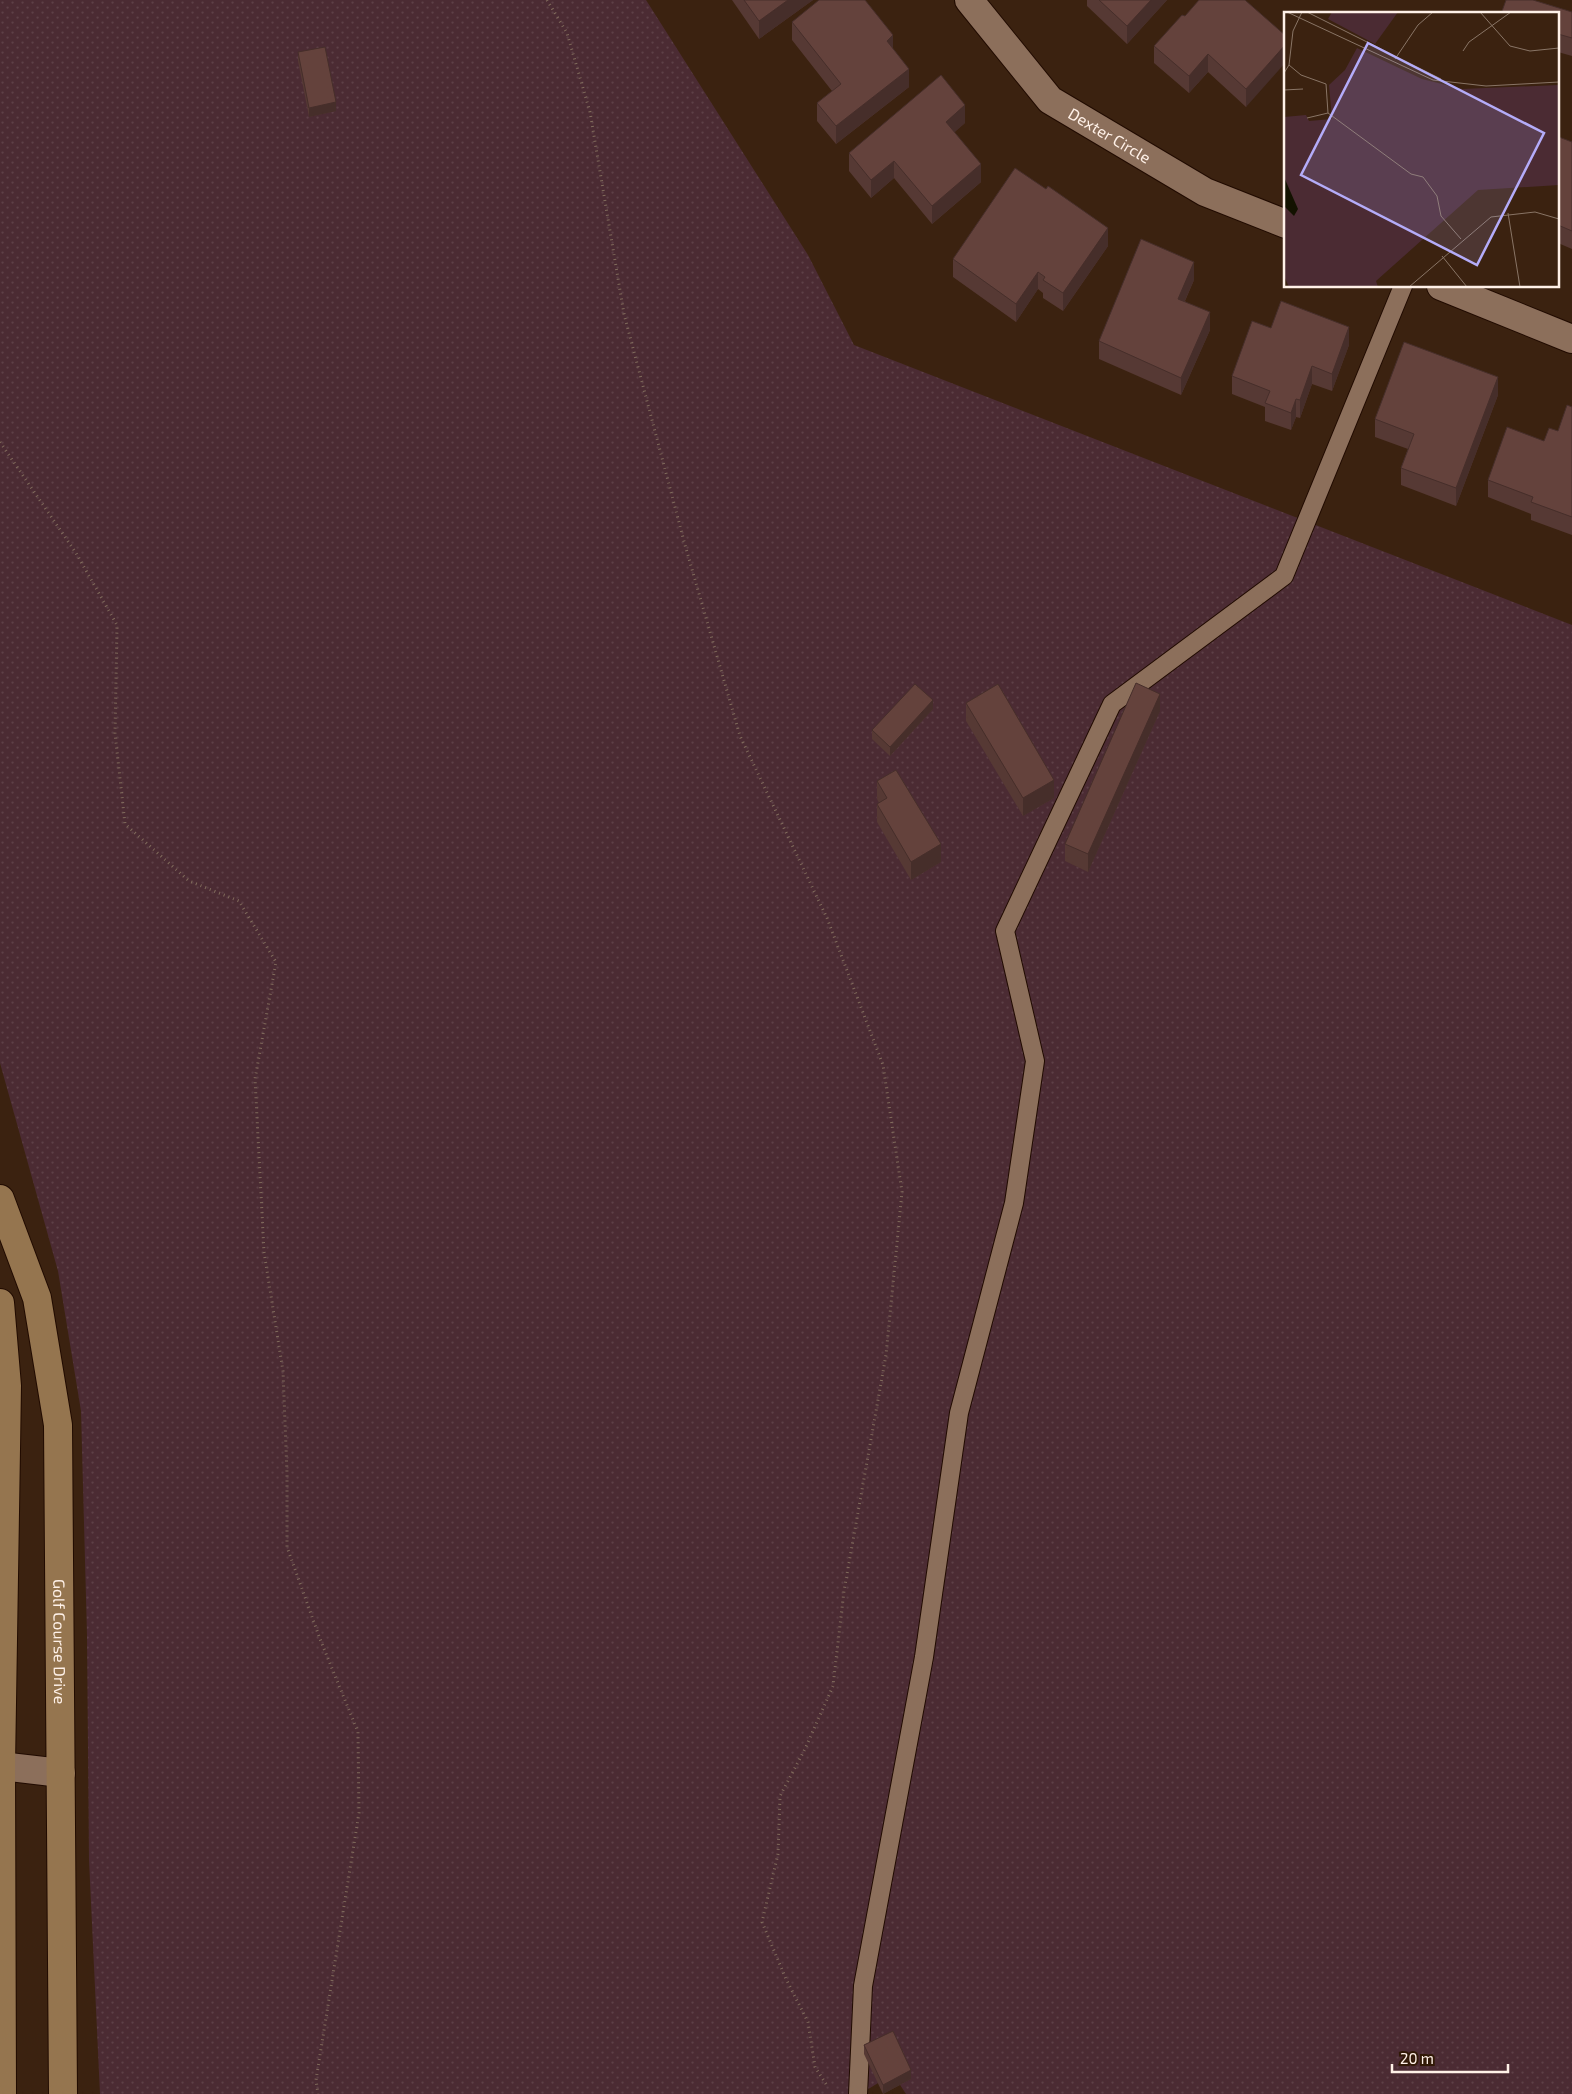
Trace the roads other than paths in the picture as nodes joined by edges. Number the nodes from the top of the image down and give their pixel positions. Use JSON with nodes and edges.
{"nodes":[{"id":1,"x":969,"y":0,"type":"edge"},
{"id":2,"x":1284,"y":223,"type":"edge"},
{"id":3,"x":1402,"y":288,"type":"edge"},
{"id":4,"x":1445,"y":288,"type":"edge"},
{"id":5,"x":1572,"y":339,"type":"edge"},
{"id":6,"x":0,"y":1199,"type":"edge"},
{"id":7,"x":0,"y":1303,"type":"edge"},
{"id":8,"x":0,"y":1766,"type":"edge"},
{"id":9,"x":60,"y":1773,"type":"junction"},
{"id":10,"x":2,"y":2094,"type":"edge"},
{"id":11,"x":63,"y":2094,"type":"edge"},
{"id":12,"x":858,"y":2094,"type":"edge"}],
"edges":[{"from":1,"to":2,"type":"street","name":"Dexter Circle"},
{"from":3,"to":12,"type":"lane"},
{"from":4,"to":5,"type":"street"},
{"from":6,"to":9,"type":"street","name":"Golf Course Drive"},
{"from":7,"to":8,"type":"street"},
{"from":8,"to":9,"type":"street"},
{"from":8,"to":10,"type":"street"},
{"from":9,"to":11,"type":"street","name":"Golf Course Drive"}]}
